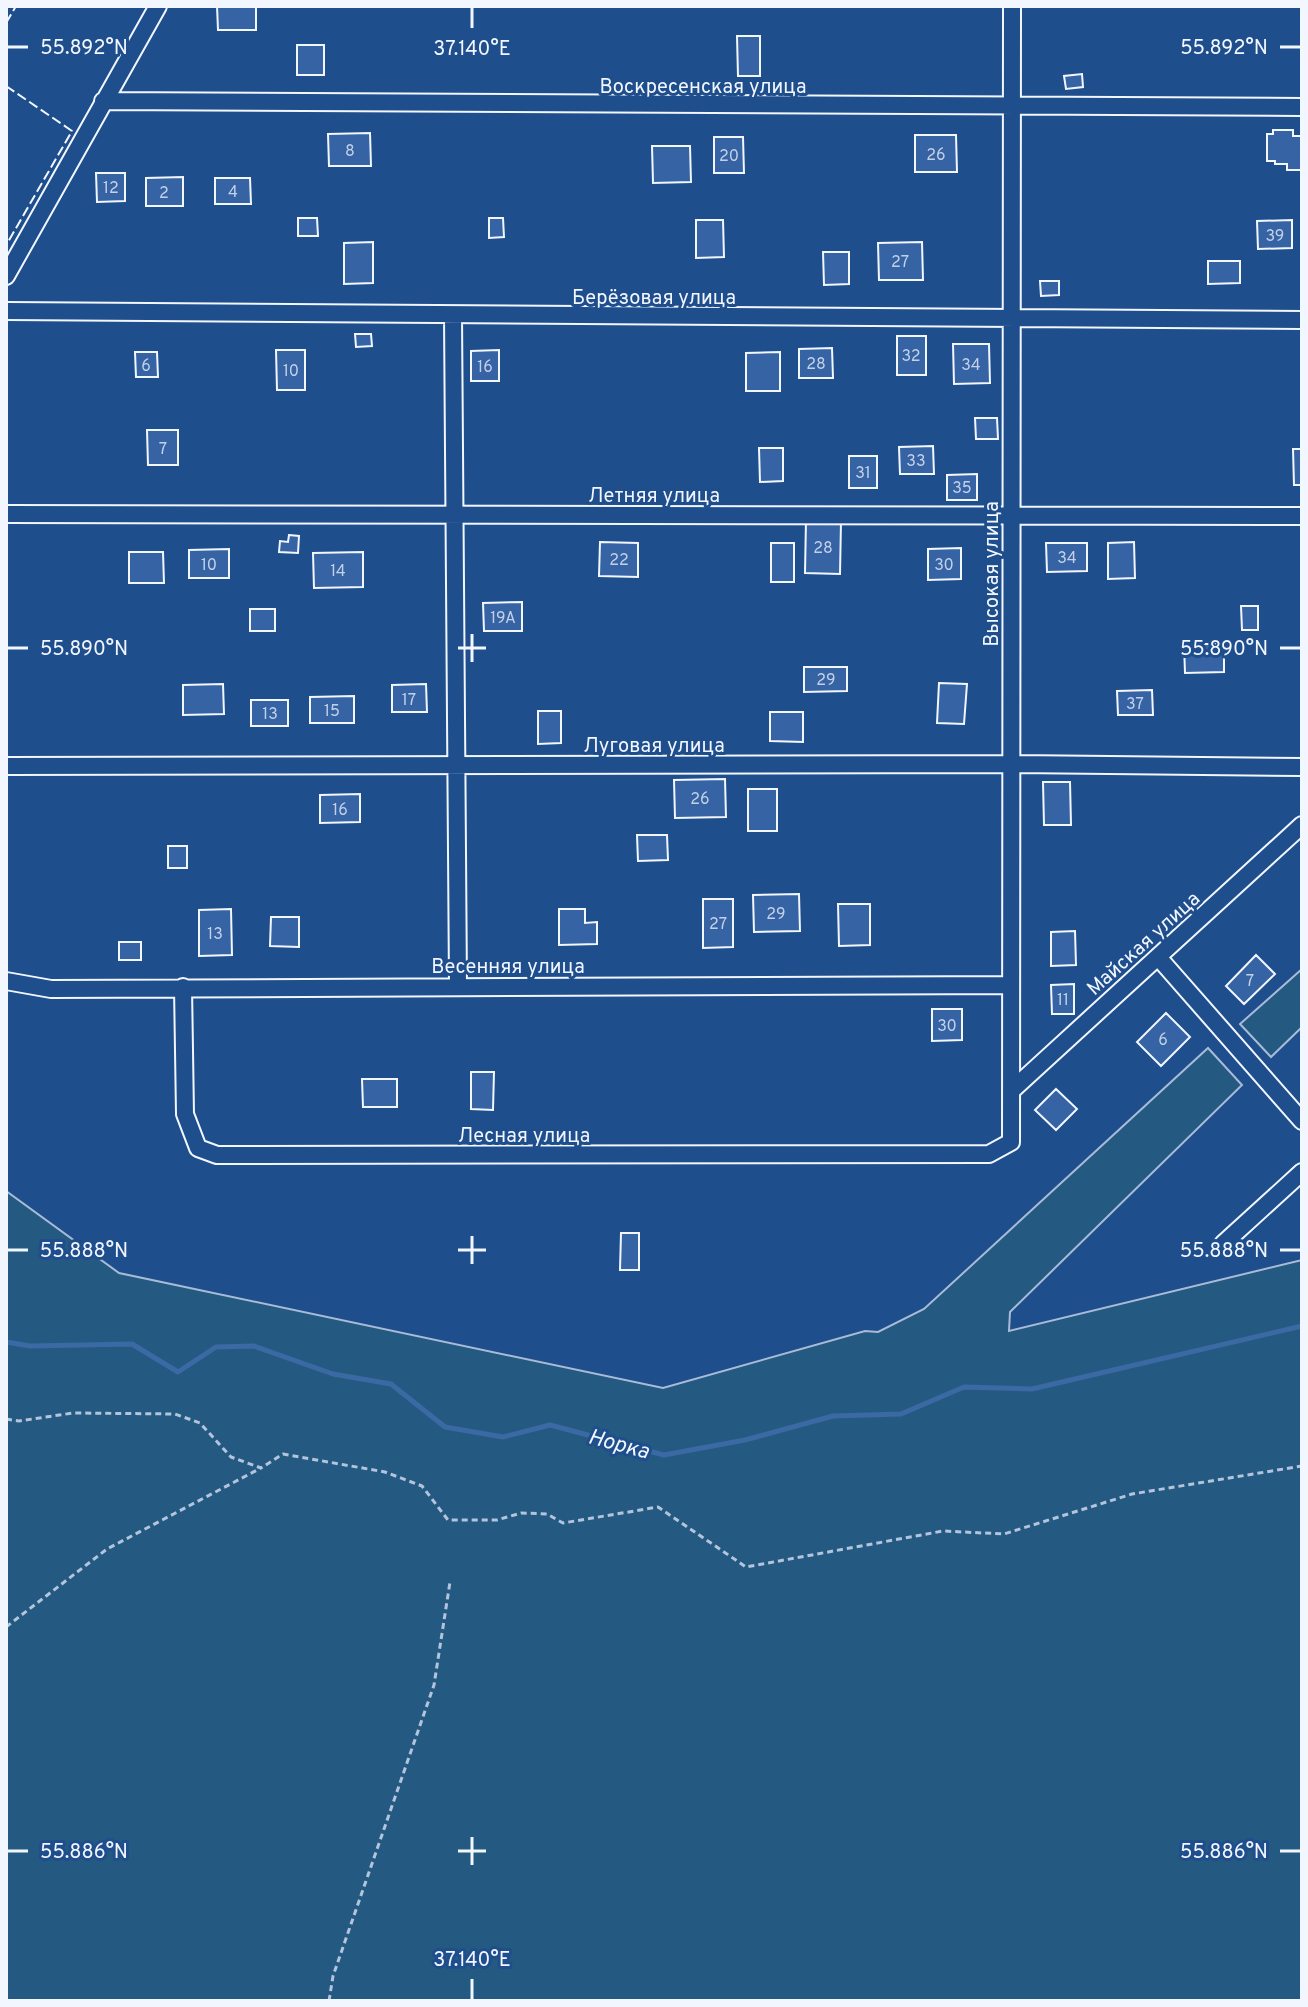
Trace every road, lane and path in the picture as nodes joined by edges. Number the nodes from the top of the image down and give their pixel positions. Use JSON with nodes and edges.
{"nodes":[{"id":1,"x":158,"y":6,"type":"edge"},
{"id":2,"x":1012,"y":6,"type":"edge"},
{"id":3,"x":103,"y":101,"type":"junction"},
{"id":4,"x":1302,"y":107,"type":"edge"},
{"id":5,"x":1011,"y":108,"type":"junction"},
{"id":6,"x":6,"y":276,"type":"edge"},
{"id":7,"x":6,"y":311,"type":"edge"},
{"id":8,"x":453,"y":315,"type":"junction"},
{"id":9,"x":1010,"y":319,"type":"junction"},
{"id":10,"x":1302,"y":320,"type":"edge"},
{"id":11,"x":6,"y":514,"type":"edge"},
{"id":12,"x":455,"y":514,"type":"junction"},
{"id":13,"x":1011,"y":515,"type":"junction"},
{"id":14,"x":1302,"y":516,"type":"edge"},
{"id":15,"x":1012,"y":764,"type":"junction"},
{"id":16,"x":456,"y":765,"type":"junction"},
{"id":17,"x":6,"y":766,"type":"edge"},
{"id":18,"x":1302,"y":767,"type":"edge"},
{"id":19,"x":1302,"y":825,"type":"edge"},
{"id":20,"x":1158,"y":957,"type":"junction"},
{"id":21,"x":6,"y":981,"type":"edge"},
{"id":22,"x":1010,"y":985,"type":"junction"},
{"id":23,"x":458,"y":986,"type":"junction"},
{"id":24,"x":183,"y":987,"type":"junction"},
{"id":25,"x":1011,"y":1091,"type":"junction"},
{"id":26,"x":1302,"y":1121,"type":"edge"},
{"id":27,"x":1011,"y":1142,"type":"joint"},
{"id":28,"x":1302,"y":1172,"type":"edge"},
{"id":29,"x":1223,"y":1244,"type":"dead end"},
{"id":30,"x":6,"y":1419,"type":"edge"},
{"id":31,"x":1302,"y":1466,"type":"edge"},
{"id":32,"x":261,"y":1468,"type":"junction"},
{"id":33,"x":450,"y":1582,"type":"dead end"},
{"id":34,"x":6,"y":1627,"type":"edge"},
{"id":35,"x":329,"y":2001,"type":"edge"}],
"edges":[{"from":1,"to":3,"type":"street"},
{"from":2,"to":5,"type":"street","name":"Высокая улица"},
{"from":3,"to":5,"type":"street","name":"Воскресенская улица"},
{"from":3,"to":6,"type":"street"},
{"from":4,"to":5,"type":"street","name":"Воскресенская улица"},
{"from":5,"to":9,"type":"street","name":"Высокая улица"},
{"from":7,"to":8,"type":"street","name":"Берёзовая улица"},
{"from":8,"to":9,"type":"street","name":"Берёзовая улица"},
{"from":8,"to":12,"type":"street"},
{"from":9,"to":10,"type":"street","name":"Берёзовая улица"},
{"from":9,"to":13,"type":"street","name":"Высокая улица"},
{"from":11,"to":12,"type":"street","name":"Летняя улица"},
{"from":12,"to":13,"type":"street","name":"Летняя улица"},
{"from":12,"to":16,"type":"street"},
{"from":13,"to":14,"type":"street","name":"Летняя улица"},
{"from":13,"to":15,"type":"street","name":"Высокая улица"},
{"from":15,"to":16,"type":"street","name":"Луговая улица"},
{"from":15,"to":18,"type":"street","name":"Луговая улица"},
{"from":15,"to":22,"type":"street","name":"Высокая улица"},
{"from":16,"to":17,"type":"street","name":"Луговая улица"},
{"from":16,"to":23,"type":"street"},
{"from":19,"to":20,"type":"street","name":"Майская улица"},
{"from":20,"to":25,"type":"street","name":"Майская улица"},
{"from":20,"to":26,"type":"street"},
{"from":21,"to":24,"type":"street","name":"Весенняя улица"},
{"from":22,"to":23,"type":"street","name":"Весенняя улица"},
{"from":22,"to":25,"type":"street","name":"Высокая улица"},
{"from":23,"to":24,"type":"street","name":"Весенняя улица"},
{"from":24,"to":27,"type":"street","name":"Лесная улица"},
{"from":25,"to":27,"type":"street","name":"Высокая улица"},
{"from":28,"to":29,"type":"street"},
{"from":30,"to":32,"type":"path"},
{"from":31,"to":32,"type":"path"},
{"from":32,"to":34,"type":"path"},
{"from":33,"to":35,"type":"path"}]}
